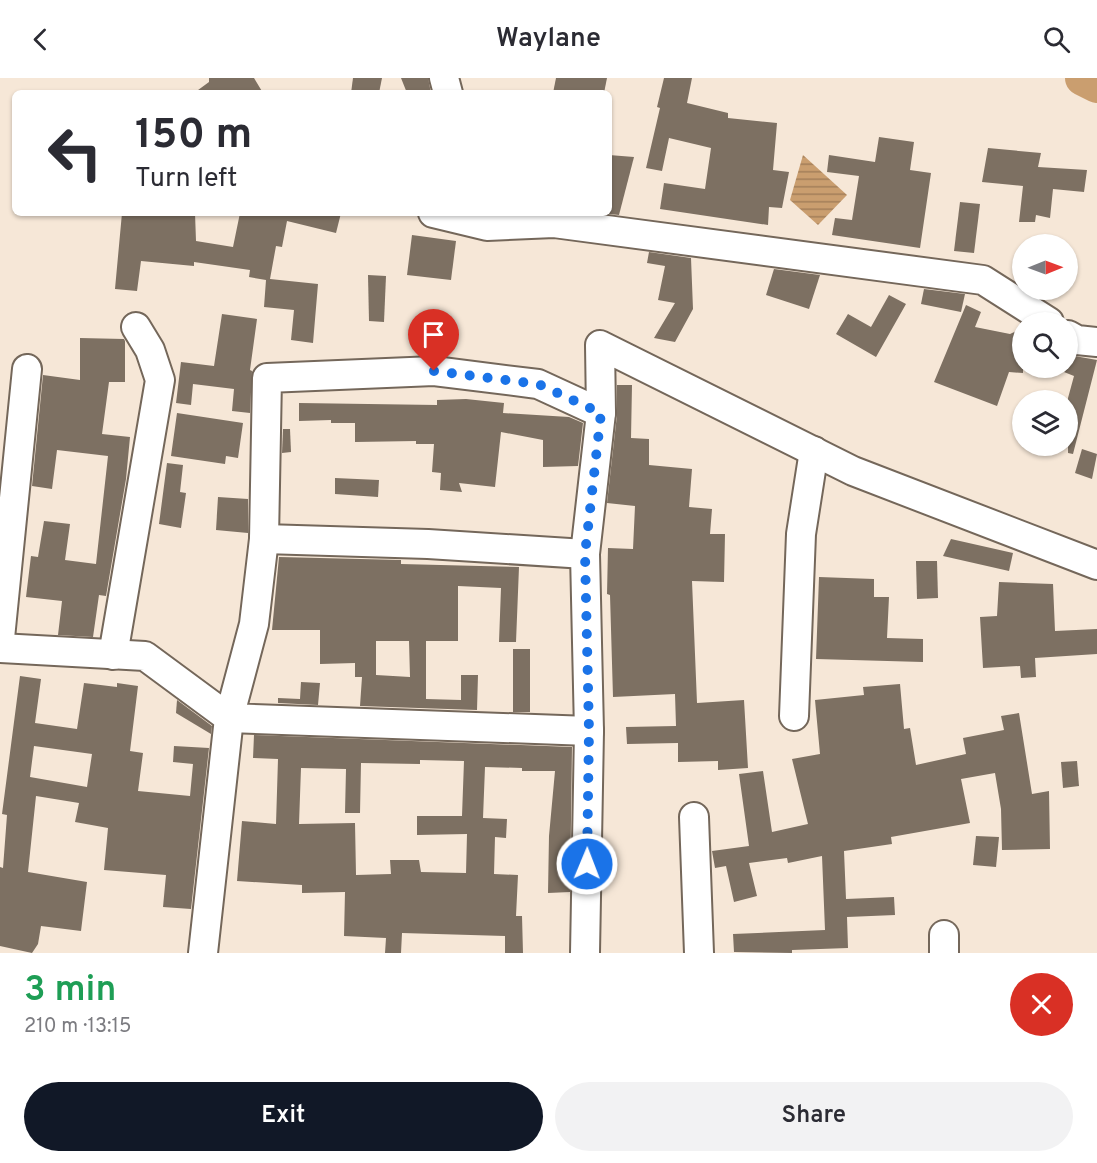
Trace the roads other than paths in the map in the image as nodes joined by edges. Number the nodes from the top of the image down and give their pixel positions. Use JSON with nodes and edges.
{"nodes":[{"id":1,"x":459,"y":216,"type":"edge"},
{"id":2,"x":485,"y":219,"type":"edge"},
{"id":3,"x":1033,"y":312,"type":"edge"},
{"id":4,"x":136,"y":327,"type":"dead end"},
{"id":5,"x":1078,"y":340,"type":"edge"},
{"id":6,"x":1097,"y":342,"type":"edge"},
{"id":7,"x":27,"y":369,"type":"dead end"},
{"id":8,"x":601,"y":413,"type":"junction"},
{"id":9,"x":814,"y":451,"type":"junction"},
{"id":10,"x":264,"y":539,"type":"junction"},
{"id":11,"x":585,"y":554,"type":"junction"},
{"id":12,"x":1097,"y":565,"type":"edge"},
{"id":13,"x":0,"y":638,"type":"edge"},
{"id":14,"x":0,"y":648,"type":"edge"},
{"id":15,"x":113,"y":655,"type":"junction"},
{"id":16,"x":795,"y":716,"type":"dead end"},
{"id":17,"x":229,"y":718,"type":"junction"},
{"id":18,"x":589,"y":731,"type":"junction"},
{"id":19,"x":694,"y":817,"type":"dead end"},
{"id":20,"x":203,"y":953,"type":"edge"},
{"id":21,"x":585,"y":953,"type":"edge"},
{"id":22,"x":699,"y":953,"type":"edge"}],
"edges":[{"from":1,"to":2,"type":"street"},
{"from":2,"to":3,"type":"street"},
{"from":4,"to":15,"type":"street"},
{"from":5,"to":6,"type":"street"},
{"from":7,"to":13,"type":"street"},
{"from":8,"to":9,"type":"street"},
{"from":8,"to":10,"type":"street"},
{"from":8,"to":11,"type":"street"},
{"from":9,"to":12,"type":"street"},
{"from":9,"to":16,"type":"street"},
{"from":10,"to":11,"type":"street"},
{"from":10,"to":17,"type":"street"},
{"from":11,"to":18,"type":"street"},
{"from":14,"to":15,"type":"street"},
{"from":15,"to":17,"type":"street"},
{"from":17,"to":18,"type":"street"},
{"from":17,"to":20,"type":"street"},
{"from":18,"to":21,"type":"street"},
{"from":19,"to":22,"type":"street"}]}
